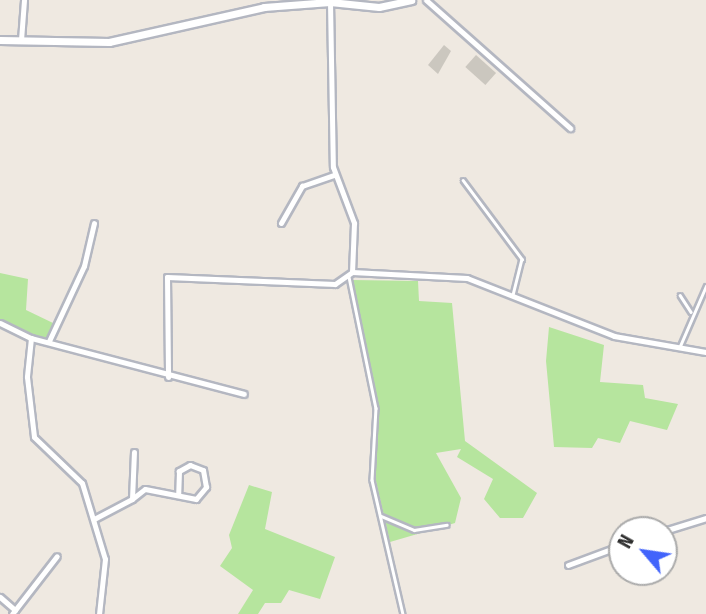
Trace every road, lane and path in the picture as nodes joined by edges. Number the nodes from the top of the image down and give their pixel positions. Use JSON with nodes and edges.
{"nodes":[{"id":1,"x":24,"y":0,"type":"edge"},
{"id":2,"x":411,"y":0,"type":"edge"},
{"id":3,"x":426,"y":0,"type":"edge"},
{"id":4,"x":331,"y":1,"type":"edge"},
{"id":5,"x":0,"y":40,"type":"edge"},
{"id":6,"x":21,"y":40,"type":"junction"},
{"id":7,"x":570,"y":128,"type":"dead end"},
{"id":8,"x":334,"y":175,"type":"junction"},
{"id":9,"x":463,"y":180,"type":"dead end"},
{"id":10,"x":94,"y":223,"type":"dead end"},
{"id":11,"x":281,"y":223,"type":"dead end"},
{"id":12,"x":351,"y":275,"type":"junction"},
{"id":13,"x":706,"y":286,"type":"edge"},
{"id":14,"x":513,"y":294,"type":"junction"},
{"id":15,"x":680,"y":295,"type":"dead end"},
{"id":16,"x":691,"y":312,"type":"junction"},
{"id":17,"x":0,"y":323,"type":"edge"},
{"id":18,"x":31,"y":338,"type":"junction"},
{"id":19,"x":49,"y":341,"type":"junction"},
{"id":20,"x":680,"y":349,"type":"junction"},
{"id":21,"x":706,"y":352,"type":"edge"},
{"id":22,"x":168,"y":377,"type":"junction"},
{"id":23,"x":244,"y":394,"type":"dead end"},
{"id":24,"x":134,"y":452,"type":"dead end"},
{"id":25,"x":177,"y":495,"type":"junction"},
{"id":26,"x":132,"y":499,"type":"junction"},
{"id":27,"x":381,"y":516,"type":"junction"},
{"id":28,"x":706,"y":518,"type":"edge"},
{"id":29,"x":94,"y":519,"type":"junction"},
{"id":30,"x":447,"y":526,"type":"dead end"},
{"id":31,"x":678,"y":527,"type":"edge"},
{"id":32,"x":608,"y":550,"type":"edge"},
{"id":33,"x":57,"y":556,"type":"dead end"},
{"id":34,"x":568,"y":565,"type":"dead end"},
{"id":35,"x":0,"y":597,"type":"edge"},
{"id":36,"x":13,"y":612,"type":"edge"},
{"id":37,"x":99,"y":614,"type":"edge"},
{"id":38,"x":403,"y":614,"type":"edge"}],
"edges":[{"from":1,"to":6,"type":"street"},
{"from":2,"to":4,"type":"street"},
{"from":3,"to":7,"type":"street"},
{"from":4,"to":6,"type":"street"},
{"from":4,"to":8,"type":"street"},
{"from":5,"to":6,"type":"street"},
{"from":8,"to":11,"type":"street"},
{"from":8,"to":12,"type":"street"},
{"from":9,"to":14,"type":"lane"},
{"from":10,"to":19,"type":"street"},
{"from":12,"to":14,"type":"street"},
{"from":12,"to":22,"type":"street"},
{"from":12,"to":27,"type":"lane"},
{"from":13,"to":16,"type":"lane"},
{"from":14,"to":20,"type":"street"},
{"from":15,"to":16,"type":"lane"},
{"from":16,"to":20,"type":"lane"},
{"from":17,"to":18,"type":"street"},
{"from":18,"to":19,"type":"street"},
{"from":18,"to":29,"type":"street"},
{"from":19,"to":22,"type":"street"},
{"from":20,"to":21,"type":"street"},
{"from":22,"to":23,"type":"street"},
{"from":24,"to":26,"type":"street"},
{"from":25,"to":25,"type":"street"},
{"from":25,"to":26,"type":"street"},
{"from":26,"to":29,"type":"street"},
{"from":27,"to":30,"type":"lane"},
{"from":27,"to":38,"type":"lane"},
{"from":28,"to":31,"type":"street"},
{"from":29,"to":37,"type":"street"},
{"from":32,"to":34,"type":"street"},
{"from":33,"to":36,"type":"street"},
{"from":35,"to":36,"type":"street"}]}
